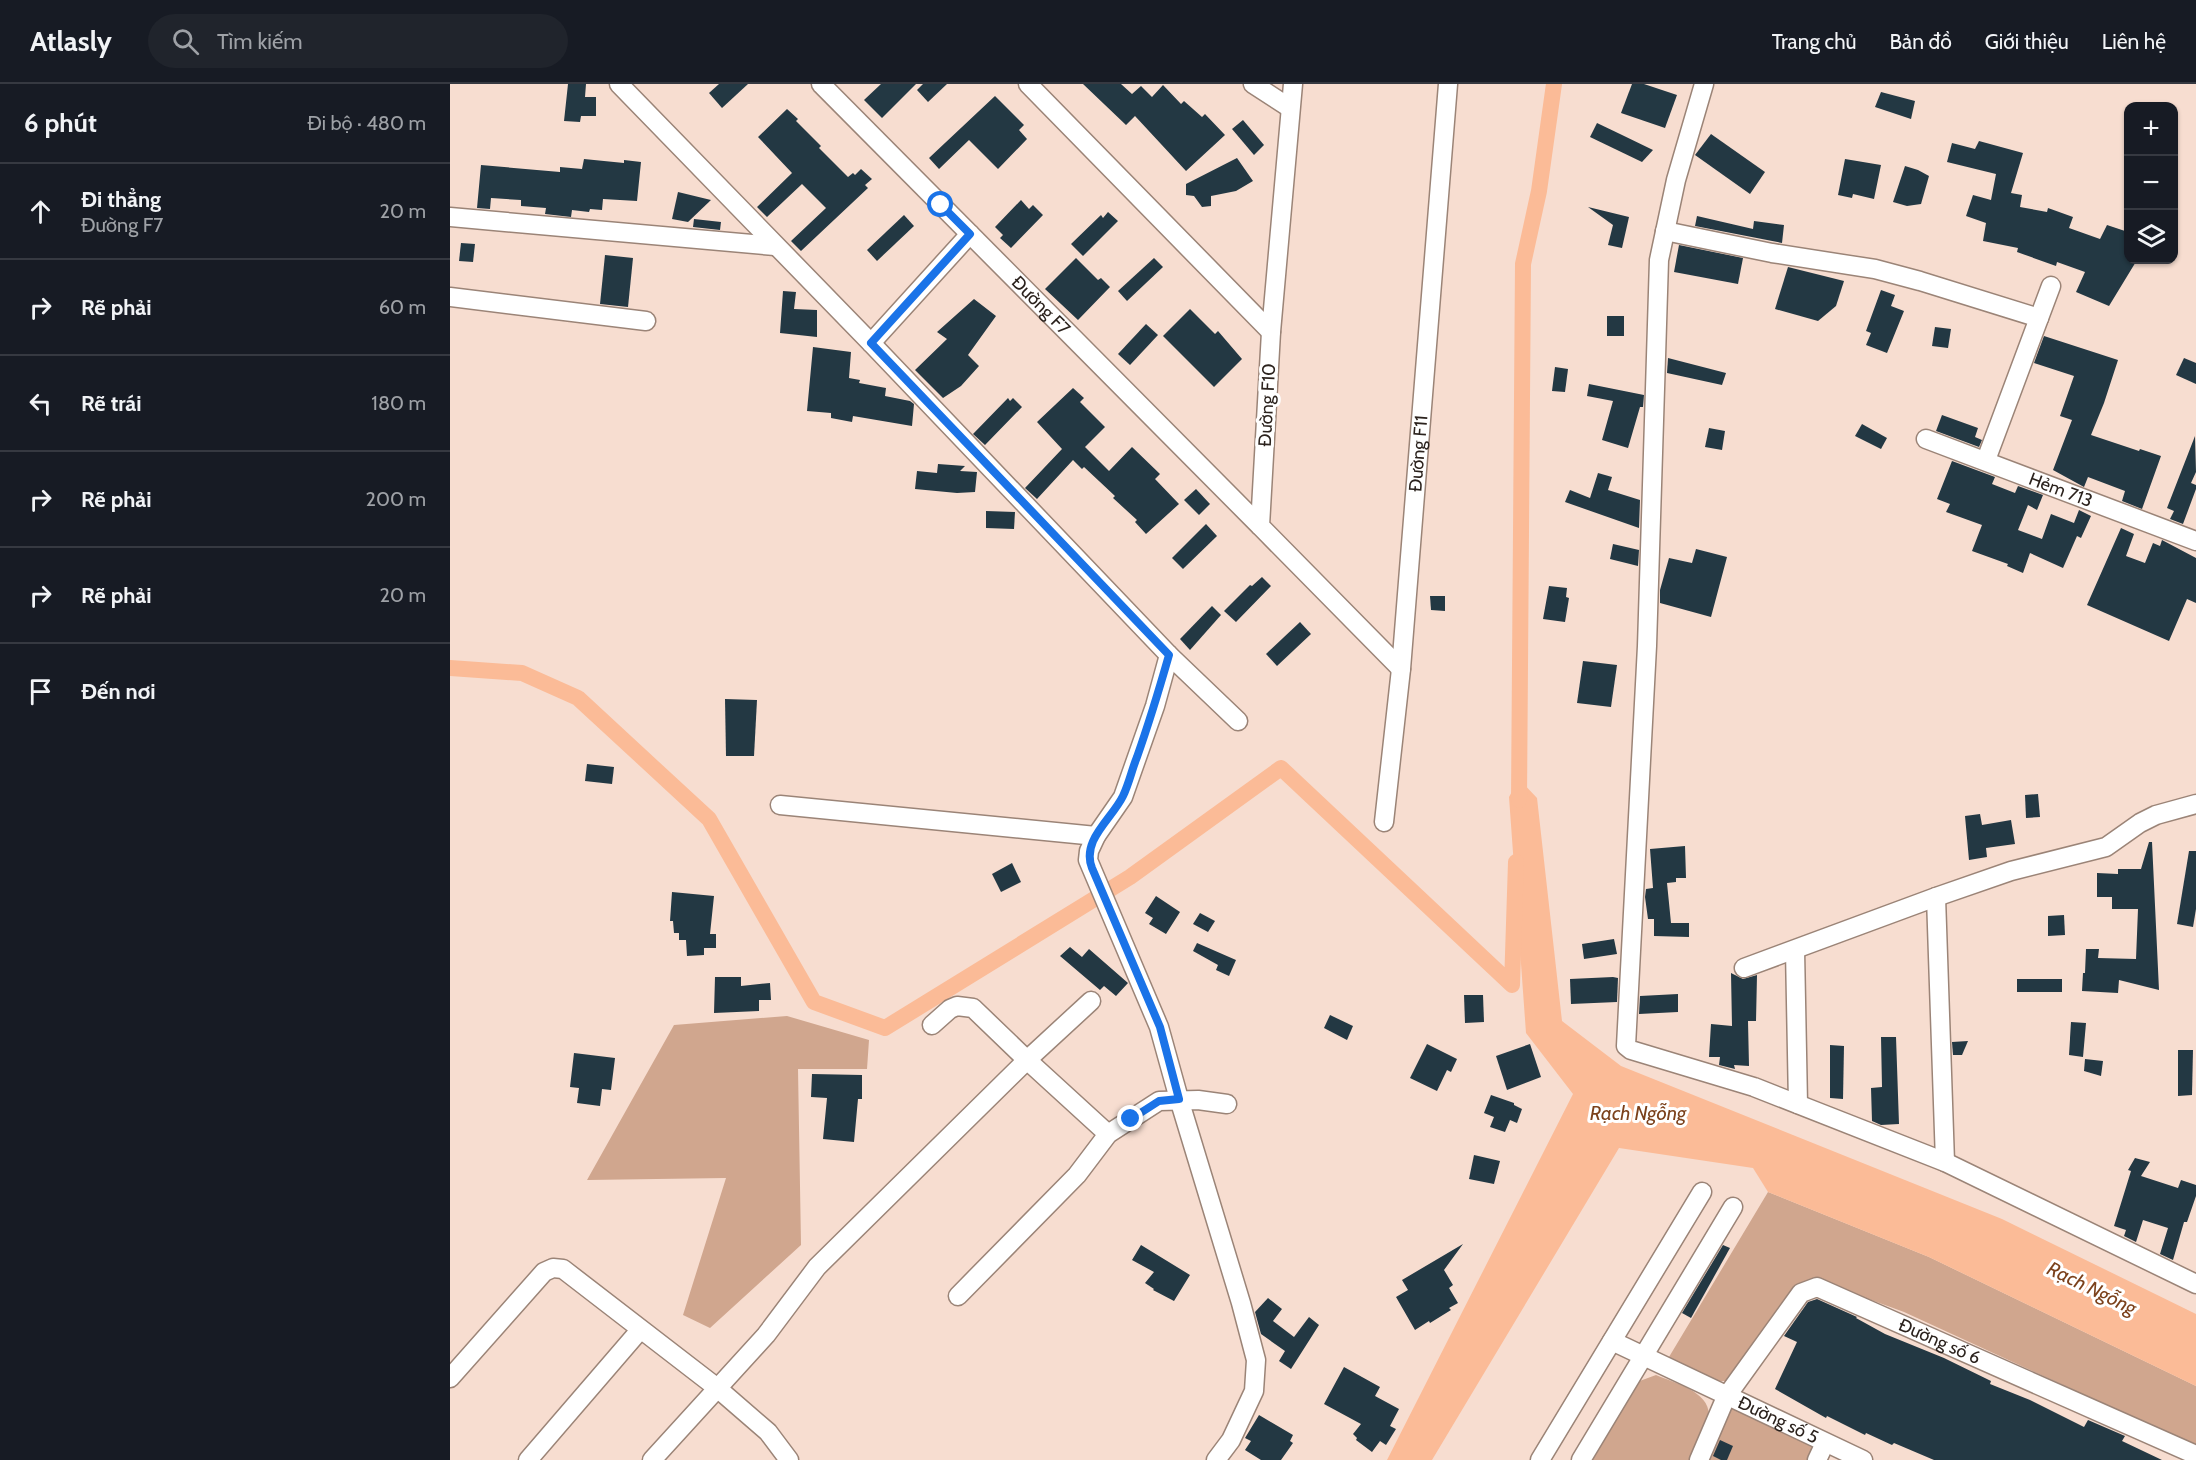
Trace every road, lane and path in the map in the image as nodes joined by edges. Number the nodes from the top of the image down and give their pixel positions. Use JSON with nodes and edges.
{"nodes":[{"id":1,"x":619,"y":84,"type":"edge"},
{"id":2,"x":821,"y":84,"type":"edge"},
{"id":3,"x":1028,"y":84,"type":"edge"},
{"id":4,"x":1253,"y":84,"type":"edge"},
{"id":5,"x":1293,"y":84,"type":"edge"},
{"id":6,"x":1448,"y":84,"type":"edge"},
{"id":7,"x":1704,"y":84,"type":"edge"},
{"id":8,"x":1290,"y":108,"type":"junction"},
{"id":9,"x":450,"y":217,"type":"edge"},
{"id":10,"x":1665,"y":231,"type":"junction"},
{"id":11,"x":970,"y":234,"type":"junction"},
{"id":12,"x":775,"y":246,"type":"junction"},
{"id":13,"x":450,"y":297,"type":"edge"},
{"id":14,"x":646,"y":321,"type":"dead end"},
{"id":15,"x":1271,"y":332,"type":"junction"},
{"id":16,"x":871,"y":343,"type":"junction"},
{"id":17,"x":1926,"y":439,"type":"dead end"},
{"id":18,"x":1986,"y":460,"type":"junction"},
{"id":19,"x":1260,"y":526,"type":"junction"},
{"id":20,"x":2196,"y":540,"type":"edge"},
{"id":21,"x":1169,"y":655,"type":"junction"},
{"id":22,"x":1401,"y":669,"type":"junction"},
{"id":23,"x":1239,"y":721,"type":"dead end"},
{"id":24,"x":2196,"y":804,"type":"edge"},
{"id":25,"x":780,"y":805,"type":"dead end"},
{"id":26,"x":1384,"y":822,"type":"dead end"},
{"id":27,"x":1096,"y":836,"type":"junction"},
{"id":28,"x":1936,"y":897,"type":"junction"},
{"id":29,"x":1795,"y":950,"type":"junction"},
{"id":30,"x":1744,"y":968,"type":"dead end"},
{"id":31,"x":1091,"y":1001,"type":"dead end"},
{"id":32,"x":932,"y":1025,"type":"dead end"},
{"id":33,"x":1027,"y":1060,"type":"junction"},
{"id":34,"x":1179,"y":1099,"type":"junction"},
{"id":35,"x":1227,"y":1104,"type":"dead end"},
{"id":36,"x":1798,"y":1104,"type":"junction"},
{"id":37,"x":1108,"y":1134,"type":"junction"},
{"id":38,"x":1945,"y":1162,"type":"junction"},
{"id":39,"x":1702,"y":1192,"type":"dead end"},
{"id":40,"x":1733,"y":1207,"type":"dead end"},
{"id":41,"x":2196,"y":1284,"type":"edge"},
{"id":42,"x":958,"y":1296,"type":"dead end"},
{"id":43,"x":640,"y":1330,"type":"junction"},
{"id":44,"x":1612,"y":1341,"type":"junction"},
{"id":45,"x":1643,"y":1357,"type":"junction"},
{"id":46,"x":450,"y":1378,"type":"edge"},
{"id":47,"x":716,"y":1387,"type":"junction"},
{"id":48,"x":1726,"y":1397,"type":"junction"},
{"id":49,"x":1825,"y":1443,"type":"junction"},
{"id":50,"x":2196,"y":1455,"type":"edge"},
{"id":51,"x":528,"y":1460,"type":"edge"},
{"id":52,"x":652,"y":1460,"type":"edge"},
{"id":53,"x":789,"y":1460,"type":"edge"},
{"id":54,"x":1216,"y":1460,"type":"edge"},
{"id":55,"x":1540,"y":1460,"type":"edge"},
{"id":56,"x":1581,"y":1460,"type":"edge"},
{"id":57,"x":1699,"y":1460,"type":"edge"},
{"id":58,"x":1817,"y":1460,"type":"edge"},
{"id":59,"x":1863,"y":1460,"type":"edge"}],
"edges":[{"from":1,"to":12,"type":"street"},
{"from":2,"to":11,"type":"street","name":"Đường F7"},
{"from":3,"to":15,"type":"street"},
{"from":4,"to":8,"type":"street"},
{"from":5,"to":8,"type":"street","name":"Đường F10"},
{"from":6,"to":22,"type":"street","name":"Đường F11"},
{"from":7,"to":10,"type":"street"},
{"from":8,"to":15,"type":"street","name":"Đường F10"},
{"from":9,"to":12,"type":"street"},
{"from":10,"to":18,"type":"street"},
{"from":10,"to":36,"type":"street"},
{"from":11,"to":16,"type":"street"},
{"from":11,"to":19,"type":"street","name":"Đường F7"},
{"from":12,"to":16,"type":"street"},
{"from":13,"to":14,"type":"street"},
{"from":15,"to":19,"type":"street","name":"Đường F10"},
{"from":16,"to":21,"type":"street"},
{"from":17,"to":18,"type":"street","name":"Hẻm 713"},
{"from":18,"to":20,"type":"street","name":"Hẻm 713"},
{"from":19,"to":22,"type":"street"},
{"from":21,"to":23,"type":"street"},
{"from":21,"to":27,"type":"street"},
{"from":22,"to":26,"type":"street","name":"Đường F11"},
{"from":24,"to":28,"type":"street"},
{"from":25,"to":27,"type":"street"},
{"from":27,"to":34,"type":"street"},
{"from":28,"to":29,"type":"street"},
{"from":28,"to":38,"type":"street"},
{"from":29,"to":30,"type":"street"},
{"from":29,"to":36,"type":"street"},
{"from":31,"to":33,"type":"street"},
{"from":32,"to":33,"type":"street"},
{"from":33,"to":37,"type":"street"},
{"from":33,"to":47,"type":"street"},
{"from":34,"to":35,"type":"street"},
{"from":34,"to":37,"type":"street"},
{"from":34,"to":54,"type":"street"},
{"from":36,"to":38,"type":"street"},
{"from":37,"to":42,"type":"street"},
{"from":38,"to":41,"type":"street"},
{"from":39,"to":44,"type":"street"},
{"from":40,"to":45,"type":"street"},
{"from":43,"to":46,"type":"street"},
{"from":43,"to":47,"type":"street"},
{"from":43,"to":51,"type":"street"},
{"from":44,"to":45,"type":"street","name":"Đường số 5"},
{"from":44,"to":55,"type":"street"},
{"from":45,"to":48,"type":"street","name":"Đường số 5"},
{"from":45,"to":56,"type":"street"},
{"from":47,"to":52,"type":"street"},
{"from":47,"to":53,"type":"street"},
{"from":48,"to":49,"type":"street","name":"Đường số 5"},
{"from":48,"to":50,"type":"street","name":"Đường số 6"},
{"from":48,"to":57,"type":"street","name":"Đường số 6"},
{"from":49,"to":58,"type":"street"},
{"from":49,"to":59,"type":"street","name":"Đường số 5"}]}
